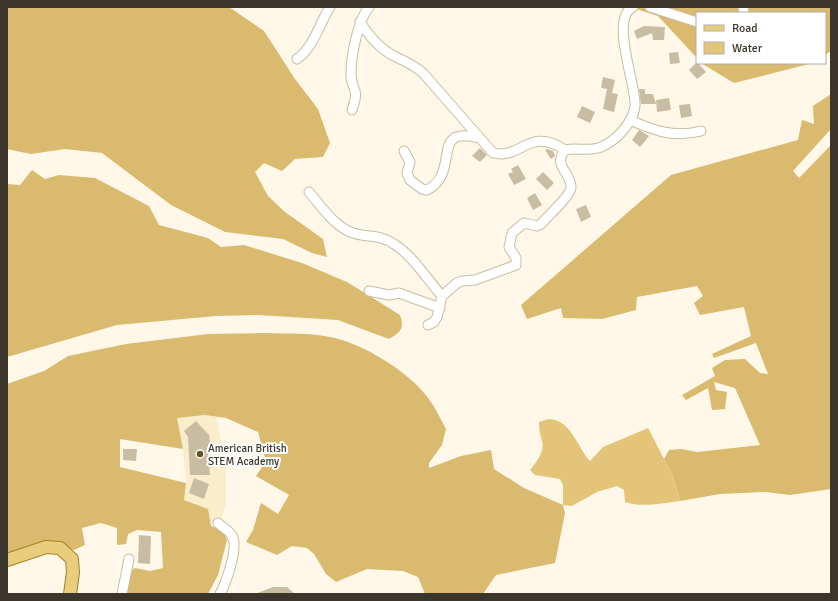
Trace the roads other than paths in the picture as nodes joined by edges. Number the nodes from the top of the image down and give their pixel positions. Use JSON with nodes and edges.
{"nodes":[{"id":1,"x":330,"y":7,"type":"edge"},
{"id":2,"x":369,"y":7,"type":"edge"},
{"id":3,"x":633,"y":7,"type":"edge"},
{"id":4,"x":650,"y":7,"type":"edge"},
{"id":5,"x":360,"y":22,"type":"junction"},
{"id":6,"x":696,"y":22,"type":"edge"},
{"id":7,"x":297,"y":59,"type":"dead end"},
{"id":8,"x":352,"y":110,"type":"dead end"},
{"id":9,"x":630,"y":120,"type":"junction"},
{"id":10,"x":701,"y":131,"type":"dead end"},
{"id":11,"x":479,"y":138,"type":"junction"},
{"id":12,"x":404,"y":150,"type":"dead end"},
{"id":13,"x":565,"y":150,"type":"junction"},
{"id":14,"x":309,"y":192,"type":"dead end"},
{"id":15,"x":369,"y":290,"type":"dead end"},
{"id":16,"x":442,"y":296,"type":"junction"},
{"id":17,"x":440,"y":308,"type":"junction"},
{"id":18,"x":428,"y":325,"type":"dead end"},
{"id":19,"x":218,"y":523,"type":"dead end"},
{"id":20,"x":129,"y":559,"type":"dead end"},
{"id":21,"x":7,"y":560,"type":"edge"},
{"id":22,"x":70,"y":594,"type":"edge"},
{"id":23,"x":122,"y":594,"type":"edge"},
{"id":24,"x":220,"y":594,"type":"edge"}],
"edges":[{"from":1,"to":7,"type":"street"},
{"from":2,"to":5,"type":"street"},
{"from":3,"to":9,"type":"street"},
{"from":4,"to":6,"type":"street"},
{"from":5,"to":8,"type":"street"},
{"from":5,"to":11,"type":"street"},
{"from":9,"to":10,"type":"street"},
{"from":9,"to":13,"type":"street"},
{"from":11,"to":12,"type":"street"},
{"from":11,"to":13,"type":"street"},
{"from":13,"to":16,"type":"street"},
{"from":14,"to":16,"type":"street"},
{"from":15,"to":17,"type":"street"},
{"from":16,"to":17,"type":"street"},
{"from":17,"to":18,"type":"street"},
{"from":19,"to":24,"type":"street"},
{"from":20,"to":23,"type":"street"},
{"from":21,"to":22,"type":"main road"}]}
